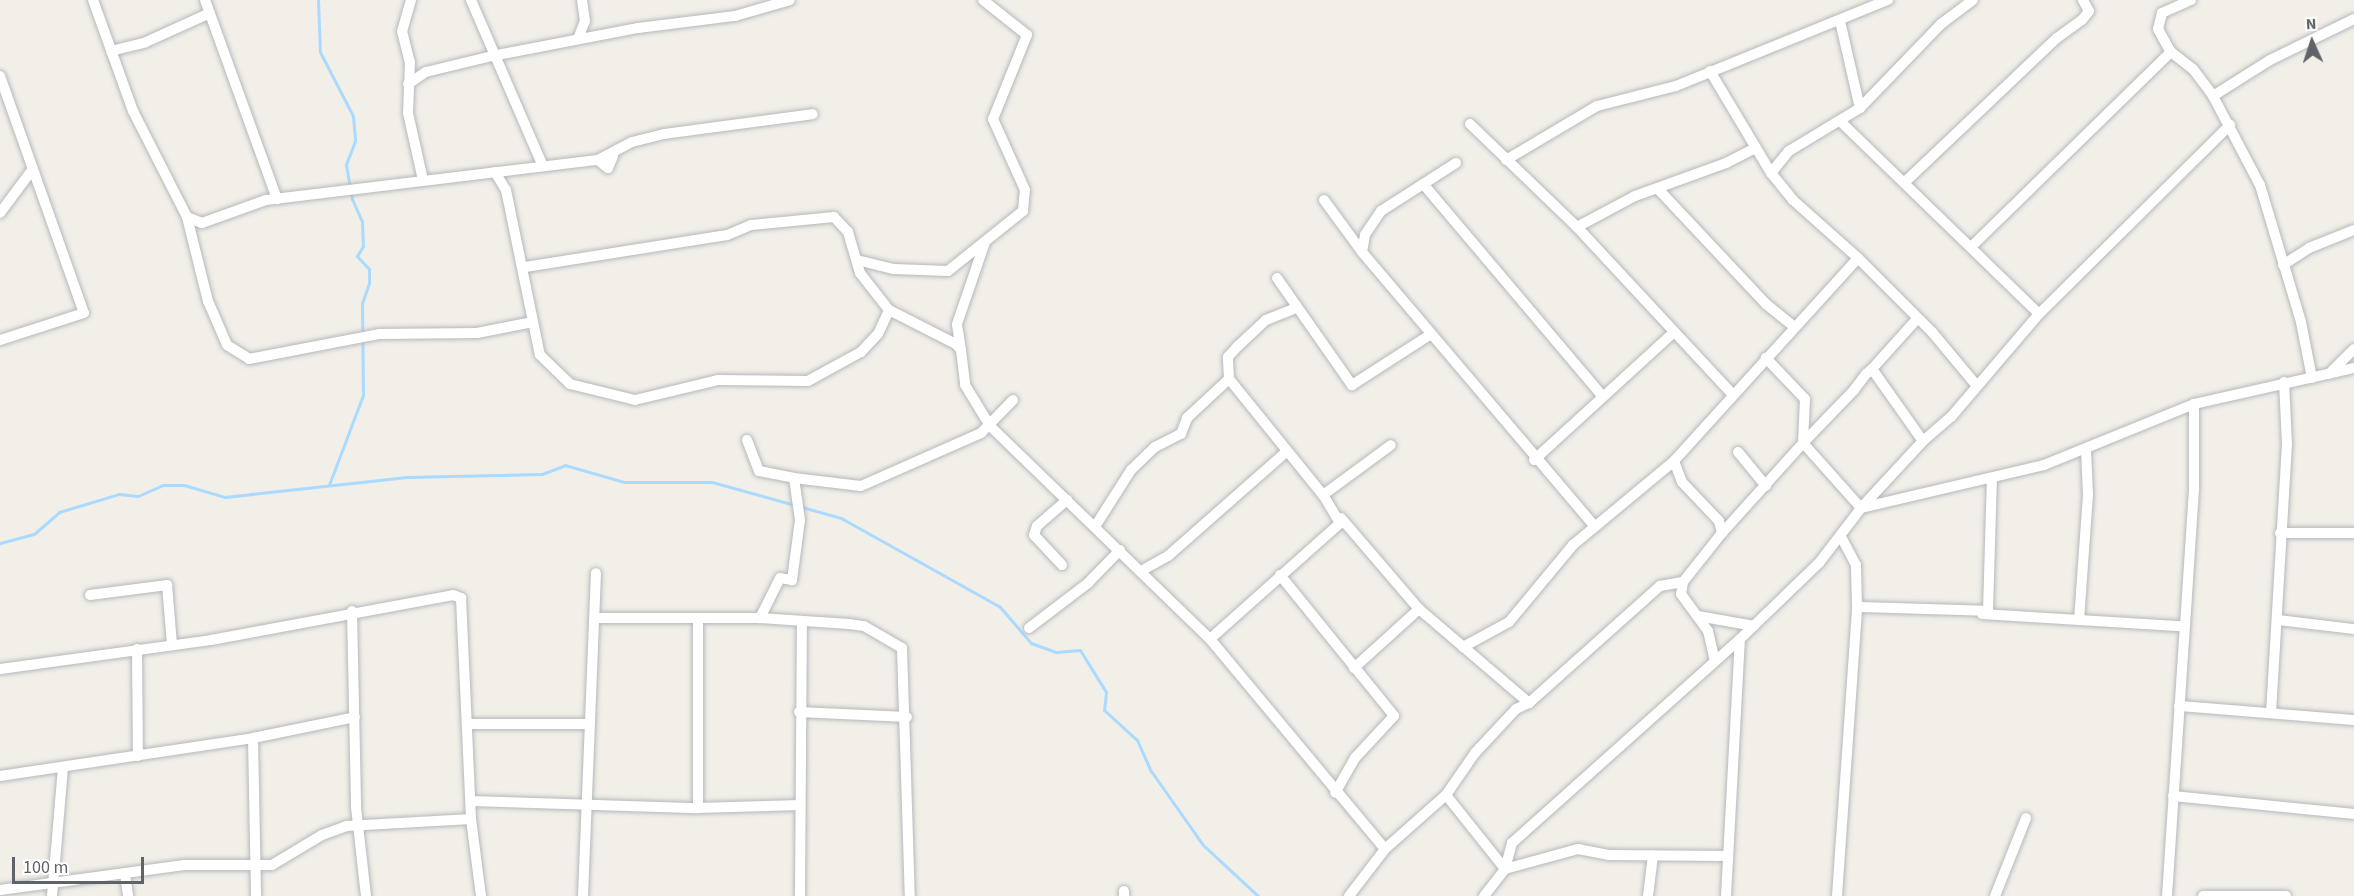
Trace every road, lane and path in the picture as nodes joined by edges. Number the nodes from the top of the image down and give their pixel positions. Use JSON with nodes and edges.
{"nodes":[{"id":1,"x":93,"y":0,"type":"edge"},
{"id":2,"x":205,"y":0,"type":"edge"},
{"id":3,"x":411,"y":0,"type":"edge"},
{"id":4,"x":471,"y":0,"type":"edge"},
{"id":5,"x":582,"y":0,"type":"edge"},
{"id":6,"x":790,"y":0,"type":"edge"},
{"id":7,"x":983,"y":0,"type":"edge"},
{"id":8,"x":1973,"y":0,"type":"edge"},
{"id":9,"x":2083,"y":0,"type":"edge"},
{"id":10,"x":2190,"y":0,"type":"edge"},
{"id":11,"x":1881,"y":1,"type":"edge"},
{"id":12,"x":210,"y":13,"type":"junction"},
{"id":13,"x":2354,"y":19,"type":"edge"},
{"id":14,"x":1840,"y":21,"type":"junction"},
{"id":15,"x":578,"y":39,"type":"junction"},
{"id":16,"x":111,"y":51,"type":"junction"},
{"id":17,"x":2171,"y":52,"type":"junction"},
{"id":18,"x":492,"y":56,"type":"junction"},
{"id":19,"x":1710,"y":71,"type":"junction"},
{"id":20,"x":0,"y":76,"type":"edge"},
{"id":21,"x":408,"y":84,"type":"junction"},
{"id":22,"x":2213,"y":96,"type":"junction"},
{"id":23,"x":1860,"y":108,"type":"junction"},
{"id":24,"x":813,"y":114,"type":"dead end"},
{"id":25,"x":1840,"y":121,"type":"junction"},
{"id":26,"x":1470,"y":124,"type":"dead end"},
{"id":27,"x":2230,"y":125,"type":"junction"},
{"id":28,"x":1755,"y":148,"type":"junction"},
{"id":29,"x":1506,"y":160,"type":"junction"},
{"id":30,"x":542,"y":164,"type":"junction"},
{"id":31,"x":1456,"y":164,"type":"dead end"},
{"id":32,"x":32,"y":170,"type":"junction"},
{"id":33,"x":495,"y":172,"type":"junction"},
{"id":34,"x":1771,"y":173,"type":"junction"},
{"id":35,"x":423,"y":180,"type":"junction"},
{"id":36,"x":1905,"y":182,"type":"junction"},
{"id":37,"x":1424,"y":185,"type":"junction"},
{"id":38,"x":1659,"y":190,"type":"junction"},
{"id":39,"x":277,"y":198,"type":"junction"},
{"id":40,"x":1324,"y":200,"type":"dead end"},
{"id":41,"x":0,"y":213,"type":"edge"},
{"id":42,"x":187,"y":217,"type":"junction"},
{"id":43,"x":1577,"y":227,"type":"junction"},
{"id":44,"x":2354,"y":230,"type":"edge"},
{"id":45,"x":985,"y":242,"type":"junction"},
{"id":46,"x":1972,"y":246,"type":"junction"},
{"id":47,"x":1362,"y":252,"type":"junction"},
{"id":48,"x":1858,"y":258,"type":"junction"},
{"id":49,"x":857,"y":260,"type":"junction"},
{"id":50,"x":2283,"y":265,"type":"junction"},
{"id":51,"x":524,"y":267,"type":"junction"},
{"id":52,"x":1277,"y":278,"type":"dead end"},
{"id":53,"x":1296,"y":308,"type":"junction"},
{"id":54,"x":889,"y":310,"type":"junction"},
{"id":55,"x":2038,"y":314,"type":"junction"},
{"id":56,"x":1917,"y":319,"type":"junction"},
{"id":57,"x":533,"y":322,"type":"junction"},
{"id":58,"x":1794,"y":327,"type":"junction"},
{"id":59,"x":1431,"y":334,"type":"junction"},
{"id":60,"x":1672,"y":334,"type":"junction"},
{"id":61,"x":0,"y":340,"type":"edge"},
{"id":62,"x":2354,"y":349,"type":"edge"},
{"id":63,"x":962,"y":350,"type":"junction"},
{"id":64,"x":1766,"y":358,"type":"junction"},
{"id":65,"x":2354,"y":368,"type":"edge"},
{"id":66,"x":1872,"y":369,"type":"junction"},
{"id":67,"x":2329,"y":374,"type":"junction"},
{"id":68,"x":2312,"y":378,"type":"junction"},
{"id":69,"x":1229,"y":379,"type":"junction"},
{"id":70,"x":2284,"y":382,"type":"junction"},
{"id":71,"x":1977,"y":386,"type":"junction"},
{"id":72,"x":1732,"y":394,"type":"junction"},
{"id":73,"x":1602,"y":396,"type":"junction"},
{"id":74,"x":1013,"y":400,"type":"dead end"},
{"id":75,"x":2194,"y":404,"type":"junction"},
{"id":76,"x":990,"y":426,"type":"junction"},
{"id":77,"x":747,"y":440,"type":"dead end"},
{"id":78,"x":1923,"y":441,"type":"junction"},
{"id":79,"x":1803,"y":443,"type":"junction"},
{"id":80,"x":1391,"y":445,"type":"dead end"},
{"id":81,"x":2086,"y":449,"type":"junction"},
{"id":82,"x":1286,"y":452,"type":"junction"},
{"id":83,"x":1738,"y":452,"type":"dead end"},
{"id":84,"x":1534,"y":460,"type":"junction"},
{"id":85,"x":1674,"y":461,"type":"junction"},
{"id":86,"x":794,"y":478,"type":"junction"},
{"id":87,"x":1992,"y":478,"type":"junction"},
{"id":88,"x":1766,"y":486,"type":"junction"},
{"id":89,"x":1323,"y":495,"type":"junction"},
{"id":90,"x":1067,"y":500,"type":"junction"},
{"id":91,"x":1861,"y":508,"type":"junction"},
{"id":92,"x":1341,"y":518,"type":"junction"},
{"id":93,"x":1096,"y":525,"type":"junction"},
{"id":94,"x":1595,"y":527,"type":"junction"},
{"id":95,"x":1722,"y":533,"type":"junction"},
{"id":96,"x":2280,"y":533,"type":"junction"},
{"id":97,"x":2354,"y":533,"type":"edge"},
{"id":98,"x":1841,"y":537,"type":"junction"},
{"id":99,"x":1120,"y":550,"type":"junction"},
{"id":100,"x":1062,"y":565,"type":"dead end"},
{"id":101,"x":1141,"y":571,"type":"junction"},
{"id":102,"x":596,"y":573,"type":"dead end"},
{"id":103,"x":1280,"y":574,"type":"junction"},
{"id":104,"x":1680,"y":587,"type":"junction"},
{"id":105,"x":90,"y":595,"type":"dead end"},
{"id":106,"x":1857,"y":607,"type":"junction"},
{"id":107,"x":1419,"y":609,"type":"junction"},
{"id":108,"x":352,"y":612,"type":"junction"},
{"id":109,"x":1978,"y":614,"type":"junction"},
{"id":110,"x":1698,"y":616,"type":"junction"},
{"id":111,"x":597,"y":618,"type":"junction"},
{"id":112,"x":760,"y":618,"type":"junction"},
{"id":113,"x":698,"y":620,"type":"junction"},
{"id":114,"x":2079,"y":620,"type":"junction"},
{"id":115,"x":2278,"y":620,"type":"junction"},
{"id":116,"x":801,"y":621,"type":"junction"},
{"id":117,"x":1754,"y":626,"type":"junction"},
{"id":118,"x":2181,"y":626,"type":"junction"},
{"id":119,"x":1029,"y":627,"type":"dead end"},
{"id":120,"x":2354,"y":629,"type":"edge"},
{"id":121,"x":1210,"y":639,"type":"junction"},
{"id":122,"x":1740,"y":639,"type":"junction"},
{"id":123,"x":172,"y":645,"type":"junction"},
{"id":124,"x":1463,"y":647,"type":"junction"},
{"id":125,"x":137,"y":649,"type":"junction"},
{"id":126,"x":1715,"y":661,"type":"junction"},
{"id":127,"x":1354,"y":668,"type":"junction"},
{"id":128,"x":0,"y":669,"type":"edge"},
{"id":129,"x":1529,"y":703,"type":"junction"},
{"id":130,"x":2180,"y":706,"type":"junction"},
{"id":131,"x":799,"y":712,"type":"junction"},
{"id":132,"x":2271,"y":713,"type":"junction"},
{"id":133,"x":355,"y":717,"type":"junction"},
{"id":134,"x":908,"y":717,"type":"junction"},
{"id":135,"x":2354,"y":720,"type":"edge"},
{"id":136,"x":467,"y":724,"type":"junction"},
{"id":137,"x":588,"y":724,"type":"junction"},
{"id":138,"x":253,"y":738,"type":"junction"},
{"id":139,"x":138,"y":756,"type":"junction"},
{"id":140,"x":63,"y":768,"type":"junction"},
{"id":141,"x":0,"y":776,"type":"edge"},
{"id":142,"x":1335,"y":793,"type":"junction"},
{"id":143,"x":1446,"y":795,"type":"junction"},
{"id":144,"x":2173,"y":796,"type":"junction"},
{"id":145,"x":471,"y":801,"type":"junction"},
{"id":146,"x":587,"y":805,"type":"junction"},
{"id":147,"x":800,"y":806,"type":"junction"},
{"id":148,"x":698,"y":808,"type":"junction"},
{"id":149,"x":2354,"y":814,"type":"edge"},
{"id":150,"x":2026,"y":818,"type":"dead end"},
{"id":151,"x":471,"y":819,"type":"junction"},
{"id":152,"x":362,"y":827,"type":"junction"},
{"id":153,"x":1385,"y":849,"type":"junction"},
{"id":154,"x":1653,"y":855,"type":"junction"},
{"id":155,"x":1726,"y":856,"type":"junction"},
{"id":156,"x":254,"y":865,"type":"junction"},
{"id":157,"x":1505,"y":870,"type":"junction"},
{"id":158,"x":125,"y":874,"type":"junction"},
{"id":159,"x":50,"y":884,"type":"junction"},
{"id":160,"x":0,"y":890,"type":"edge"},
{"id":161,"x":52,"y":896,"type":"edge"},
{"id":162,"x":128,"y":896,"type":"edge"},
{"id":163,"x":256,"y":896,"type":"edge"},
{"id":164,"x":366,"y":896,"type":"edge"},
{"id":165,"x":480,"y":896,"type":"edge"},
{"id":166,"x":583,"y":896,"type":"edge"},
{"id":167,"x":800,"y":896,"type":"edge"},
{"id":168,"x":910,"y":896,"type":"edge"},
{"id":169,"x":1349,"y":896,"type":"edge"},
{"id":170,"x":1484,"y":896,"type":"edge"},
{"id":171,"x":1648,"y":896,"type":"edge"},
{"id":172,"x":1726,"y":896,"type":"edge"},
{"id":173,"x":1838,"y":896,"type":"edge"},
{"id":174,"x":1995,"y":896,"type":"edge"},
{"id":175,"x":2166,"y":896,"type":"edge"},
{"id":176,"x":2203,"y":896,"type":"edge"},
{"id":177,"x":2286,"y":896,"type":"edge"}],
"edges":[{"from":1,"to":16,"type":"street"},
{"from":2,"to":12,"type":"street"},
{"from":3,"to":21,"type":"street"},
{"from":4,"to":18,"type":"street"},
{"from":5,"to":15,"type":"street"},
{"from":6,"to":15,"type":"street"},
{"from":7,"to":45,"type":"street"},
{"from":8,"to":23,"type":"street"},
{"from":9,"to":36,"type":"street"},
{"from":10,"to":17,"type":"street"},
{"from":11,"to":14,"type":"street"},
{"from":12,"to":16,"type":"street"},
{"from":12,"to":39,"type":"street"},
{"from":13,"to":22,"type":"street"},
{"from":14,"to":19,"type":"street"},
{"from":14,"to":23,"type":"street"},
{"from":15,"to":18,"type":"street"},
{"from":16,"to":42,"type":"street"},
{"from":17,"to":22,"type":"street"},
{"from":17,"to":46,"type":"street"},
{"from":18,"to":21,"type":"street"},
{"from":18,"to":30,"type":"street"},
{"from":19,"to":28,"type":"street"},
{"from":19,"to":29,"type":"street"},
{"from":20,"to":32,"type":"street"},
{"from":21,"to":35,"type":"street"},
{"from":22,"to":27,"type":"street"},
{"from":23,"to":25,"type":"street"},
{"from":24,"to":30,"type":"street"},
{"from":25,"to":34,"type":"street"},
{"from":25,"to":36,"type":"street"},
{"from":26,"to":29,"type":"street"},
{"from":27,"to":50,"type":"street"},
{"from":27,"to":55,"type":"street"},
{"from":28,"to":34,"type":"street"},
{"from":28,"to":38,"type":"street"},
{"from":29,"to":43,"type":"street"},
{"from":30,"to":33,"type":"street"},
{"from":31,"to":37,"type":"street"},
{"from":32,"to":41,"type":"street"},
{"from":32,"to":61,"type":"street"},
{"from":33,"to":35,"type":"street"},
{"from":33,"to":51,"type":"street"},
{"from":34,"to":48,"type":"street"},
{"from":35,"to":39,"type":"street"},
{"from":36,"to":46,"type":"street"},
{"from":37,"to":47,"type":"street"},
{"from":37,"to":73,"type":"street"},
{"from":38,"to":43,"type":"street"},
{"from":38,"to":58,"type":"street"},
{"from":39,"to":42,"type":"street"},
{"from":40,"to":47,"type":"street"},
{"from":42,"to":57,"type":"street"},
{"from":43,"to":60,"type":"street"},
{"from":44,"to":50,"type":"street"},
{"from":45,"to":49,"type":"street"},
{"from":45,"to":63,"type":"street"},
{"from":46,"to":55,"type":"street"},
{"from":47,"to":59,"type":"street"},
{"from":48,"to":56,"type":"street"},
{"from":48,"to":58,"type":"street"},
{"from":49,"to":51,"type":"street"},
{"from":49,"to":54,"type":"street"},
{"from":50,"to":68,"type":"street"},
{"from":51,"to":57,"type":"street"},
{"from":52,"to":53,"type":"street"},
{"from":53,"to":59,"type":"street"},
{"from":53,"to":69,"type":"street"},
{"from":54,"to":57,"type":"street"},
{"from":54,"to":63,"type":"street"},
{"from":55,"to":71,"type":"street"},
{"from":56,"to":66,"type":"street"},
{"from":56,"to":71,"type":"street"},
{"from":58,"to":64,"type":"street"},
{"from":59,"to":84,"type":"street"},
{"from":60,"to":72,"type":"street"},
{"from":60,"to":73,"type":"street"},
{"from":62,"to":67,"type":"street"},
{"from":63,"to":76,"type":"street"},
{"from":64,"to":72,"type":"street"},
{"from":64,"to":79,"type":"street"},
{"from":65,"to":67,"type":"street"},
{"from":66,"to":78,"type":"street"},
{"from":66,"to":79,"type":"street"},
{"from":67,"to":68,"type":"street"},
{"from":68,"to":70,"type":"street"},
{"from":69,"to":82,"type":"street"},
{"from":69,"to":93,"type":"street"},
{"from":70,"to":75,"type":"street"},
{"from":70,"to":96,"type":"street"},
{"from":71,"to":78,"type":"street"},
{"from":72,"to":85,"type":"street"},
{"from":73,"to":84,"type":"street"},
{"from":74,"to":76,"type":"street"},
{"from":75,"to":81,"type":"street"},
{"from":75,"to":118,"type":"street"},
{"from":76,"to":86,"type":"street"},
{"from":76,"to":90,"type":"street"},
{"from":77,"to":86,"type":"street"},
{"from":78,"to":91,"type":"street"},
{"from":79,"to":88,"type":"street"},
{"from":79,"to":91,"type":"street"},
{"from":80,"to":89,"type":"street"},
{"from":81,"to":87,"type":"street"},
{"from":81,"to":114,"type":"street"},
{"from":82,"to":89,"type":"street"},
{"from":82,"to":101,"type":"street"},
{"from":83,"to":88,"type":"street"},
{"from":84,"to":94,"type":"street"},
{"from":85,"to":94,"type":"street"},
{"from":85,"to":95,"type":"street"},
{"from":86,"to":112,"type":"street"},
{"from":87,"to":91,"type":"street"},
{"from":87,"to":109,"type":"street"},
{"from":88,"to":95,"type":"street"},
{"from":89,"to":92,"type":"street"},
{"from":90,"to":93,"type":"street"},
{"from":90,"to":100,"type":"street"},
{"from":91,"to":98,"type":"street"},
{"from":92,"to":103,"type":"street"},
{"from":92,"to":107,"type":"street"},
{"from":93,"to":99,"type":"street"},
{"from":94,"to":124,"type":"street"},
{"from":95,"to":104,"type":"street"},
{"from":96,"to":97,"type":"street"},
{"from":96,"to":115,"type":"street"},
{"from":98,"to":106,"type":"street"},
{"from":98,"to":117,"type":"street"},
{"from":99,"to":101,"type":"street"},
{"from":99,"to":119,"type":"street"},
{"from":101,"to":121,"type":"street"},
{"from":102,"to":111,"type":"street"},
{"from":103,"to":121,"type":"street"},
{"from":103,"to":127,"type":"street"},
{"from":104,"to":110,"type":"street"},
{"from":104,"to":129,"type":"street"},
{"from":105,"to":123,"type":"street"},
{"from":106,"to":109,"type":"street"},
{"from":106,"to":173,"type":"street"},
{"from":107,"to":124,"type":"street"},
{"from":107,"to":127,"type":"street"},
{"from":108,"to":123,"type":"street"},
{"from":108,"to":133,"type":"street"},
{"from":108,"to":136,"type":"street"},
{"from":109,"to":114,"type":"street"},
{"from":110,"to":117,"type":"street"},
{"from":110,"to":126,"type":"street"},
{"from":111,"to":113,"type":"street"},
{"from":111,"to":137,"type":"street"},
{"from":112,"to":113,"type":"street"},
{"from":112,"to":116,"type":"street"},
{"from":113,"to":148,"type":"street"},
{"from":114,"to":118,"type":"street"},
{"from":115,"to":120,"type":"street"},
{"from":115,"to":132,"type":"street"},
{"from":116,"to":131,"type":"street"},
{"from":116,"to":134,"type":"street"},
{"from":117,"to":122,"type":"street"},
{"from":118,"to":130,"type":"street"},
{"from":121,"to":142,"type":"street"},
{"from":122,"to":126,"type":"street"},
{"from":122,"to":155,"type":"street"},
{"from":123,"to":125,"type":"street"},
{"from":124,"to":129,"type":"street"},
{"from":125,"to":128,"type":"street"},
{"from":125,"to":139,"type":"street"},
{"from":126,"to":157,"type":"street"},
{"from":127,"to":142,"type":"street"},
{"from":129,"to":143,"type":"street"},
{"from":130,"to":132,"type":"street"},
{"from":130,"to":144,"type":"street"},
{"from":131,"to":134,"type":"street"},
{"from":131,"to":147,"type":"street"},
{"from":132,"to":135,"type":"street"},
{"from":133,"to":138,"type":"street"},
{"from":133,"to":152,"type":"street"},
{"from":134,"to":168,"type":"street"},
{"from":136,"to":137,"type":"street"},
{"from":136,"to":145,"type":"street"},
{"from":137,"to":146,"type":"street"},
{"from":138,"to":139,"type":"street"},
{"from":138,"to":156,"type":"street"},
{"from":139,"to":140,"type":"street"},
{"from":140,"to":141,"type":"street"},
{"from":140,"to":159,"type":"street"},
{"from":142,"to":153,"type":"street"},
{"from":143,"to":153,"type":"street"},
{"from":143,"to":157,"type":"street"},
{"from":144,"to":149,"type":"street"},
{"from":144,"to":175,"type":"street"},
{"from":145,"to":146,"type":"street"},
{"from":145,"to":151,"type":"street"},
{"from":146,"to":148,"type":"street"},
{"from":146,"to":166,"type":"street"},
{"from":147,"to":148,"type":"street"},
{"from":147,"to":167,"type":"street"},
{"from":150,"to":174,"type":"street"},
{"from":151,"to":152,"type":"street"},
{"from":151,"to":165,"type":"street"},
{"from":152,"to":156,"type":"street"},
{"from":152,"to":164,"type":"street"},
{"from":153,"to":169,"type":"street"},
{"from":154,"to":155,"type":"street"},
{"from":154,"to":157,"type":"street"},
{"from":154,"to":171,"type":"street"},
{"from":155,"to":172,"type":"street"},
{"from":156,"to":158,"type":"street"},
{"from":156,"to":163,"type":"street"},
{"from":157,"to":170,"type":"street"},
{"from":158,"to":159,"type":"street"},
{"from":158,"to":162,"type":"street"},
{"from":159,"to":160,"type":"street"},
{"from":159,"to":161,"type":"street"},
{"from":176,"to":177,"type":"street"}]}
